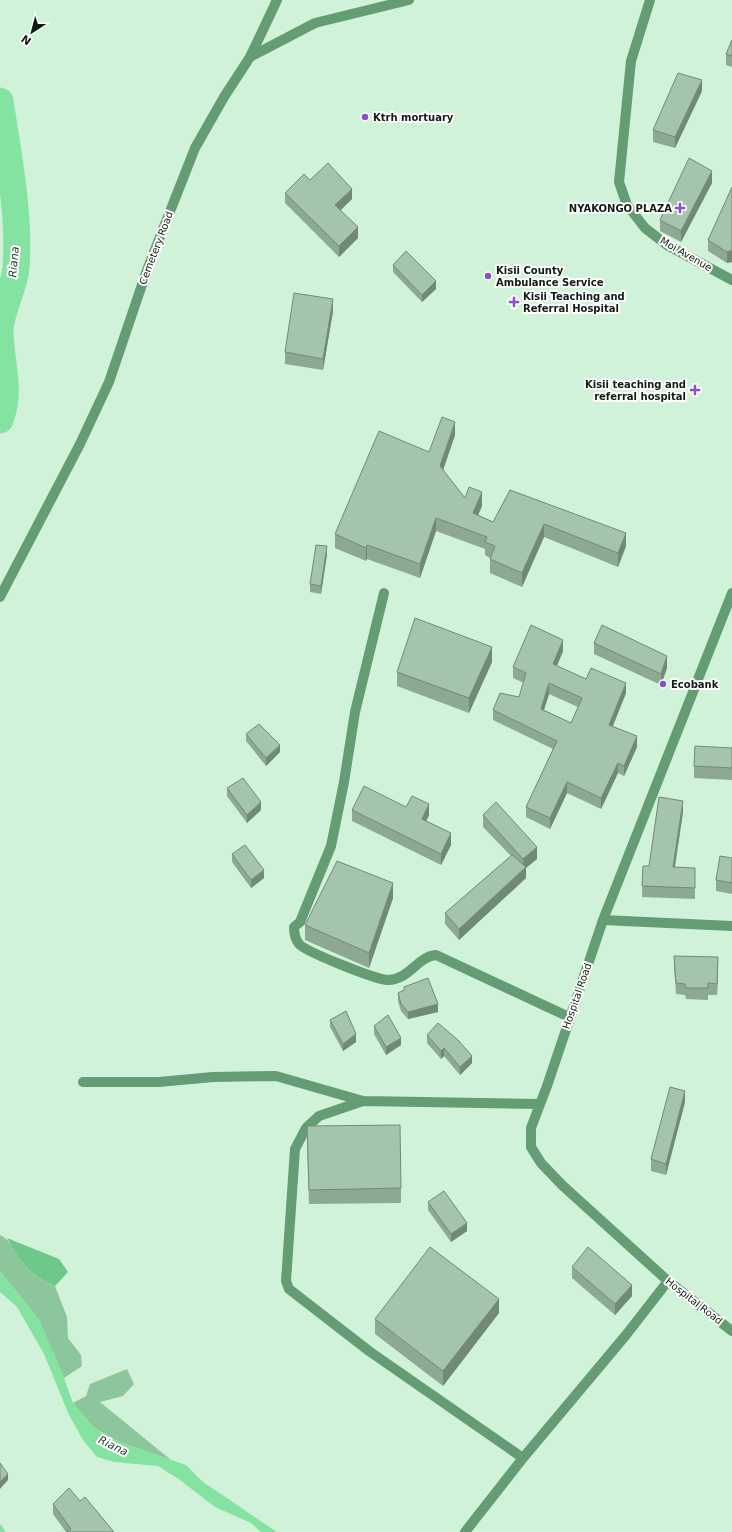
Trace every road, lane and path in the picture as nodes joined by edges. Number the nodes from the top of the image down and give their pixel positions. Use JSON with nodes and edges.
{"nodes":[{"id":1,"x":277,"y":0,"type":"edge"},
{"id":2,"x":409,"y":0,"type":"edge"},
{"id":3,"x":650,"y":0,"type":"edge"},
{"id":4,"x":250,"y":57,"type":"junction"},
{"id":5,"x":732,"y":280,"type":"edge"},
{"id":6,"x":384,"y":593,"type":"dead end"},
{"id":7,"x":732,"y":593,"type":"edge"},
{"id":8,"x":0,"y":597,"type":"edge"},
{"id":9,"x":727,"y":621,"type":"edge"},
{"id":10,"x":603,"y":920,"type":"junction"},
{"id":11,"x":732,"y":926,"type":"edge"},
{"id":12,"x":569,"y":1017,"type":"junction"},
{"id":13,"x":83,"y":1082,"type":"dead end"},
{"id":14,"x":363,"y":1101,"type":"junction"},
{"id":15,"x":539,"y":1104,"type":"junction"},
{"id":16,"x":668,"y":1281,"type":"junction"},
{"id":17,"x":732,"y":1331,"type":"edge"},
{"id":18,"x":523,"y":1458,"type":"junction"},
{"id":19,"x":465,"y":1532,"type":"edge"}],
"edges":[{"from":1,"to":4,"type":"street"},
{"from":2,"to":4,"type":"street","name":"Cemetery Road"},
{"from":3,"to":5,"type":"street","name":"Moi Avenue"},
{"from":4,"to":8,"type":"street","name":"Cemetery Road"},
{"from":6,"to":12,"type":"street"},
{"from":7,"to":9,"type":"street","name":"Hospital Road"},
{"from":9,"to":10,"type":"street","name":"Hospital Road"},
{"from":10,"to":11,"type":"street"},
{"from":10,"to":12,"type":"street","name":"Hospital Road"},
{"from":12,"to":15,"type":"street","name":"Hospital Road"},
{"from":13,"to":14,"type":"street"},
{"from":14,"to":15,"type":"street"},
{"from":14,"to":18,"type":"street"},
{"from":15,"to":16,"type":"street","name":"Hospital Road"},
{"from":16,"to":17,"type":"street","name":"Hospital Road"},
{"from":16,"to":18,"type":"street"},
{"from":18,"to":19,"type":"street"}]}
